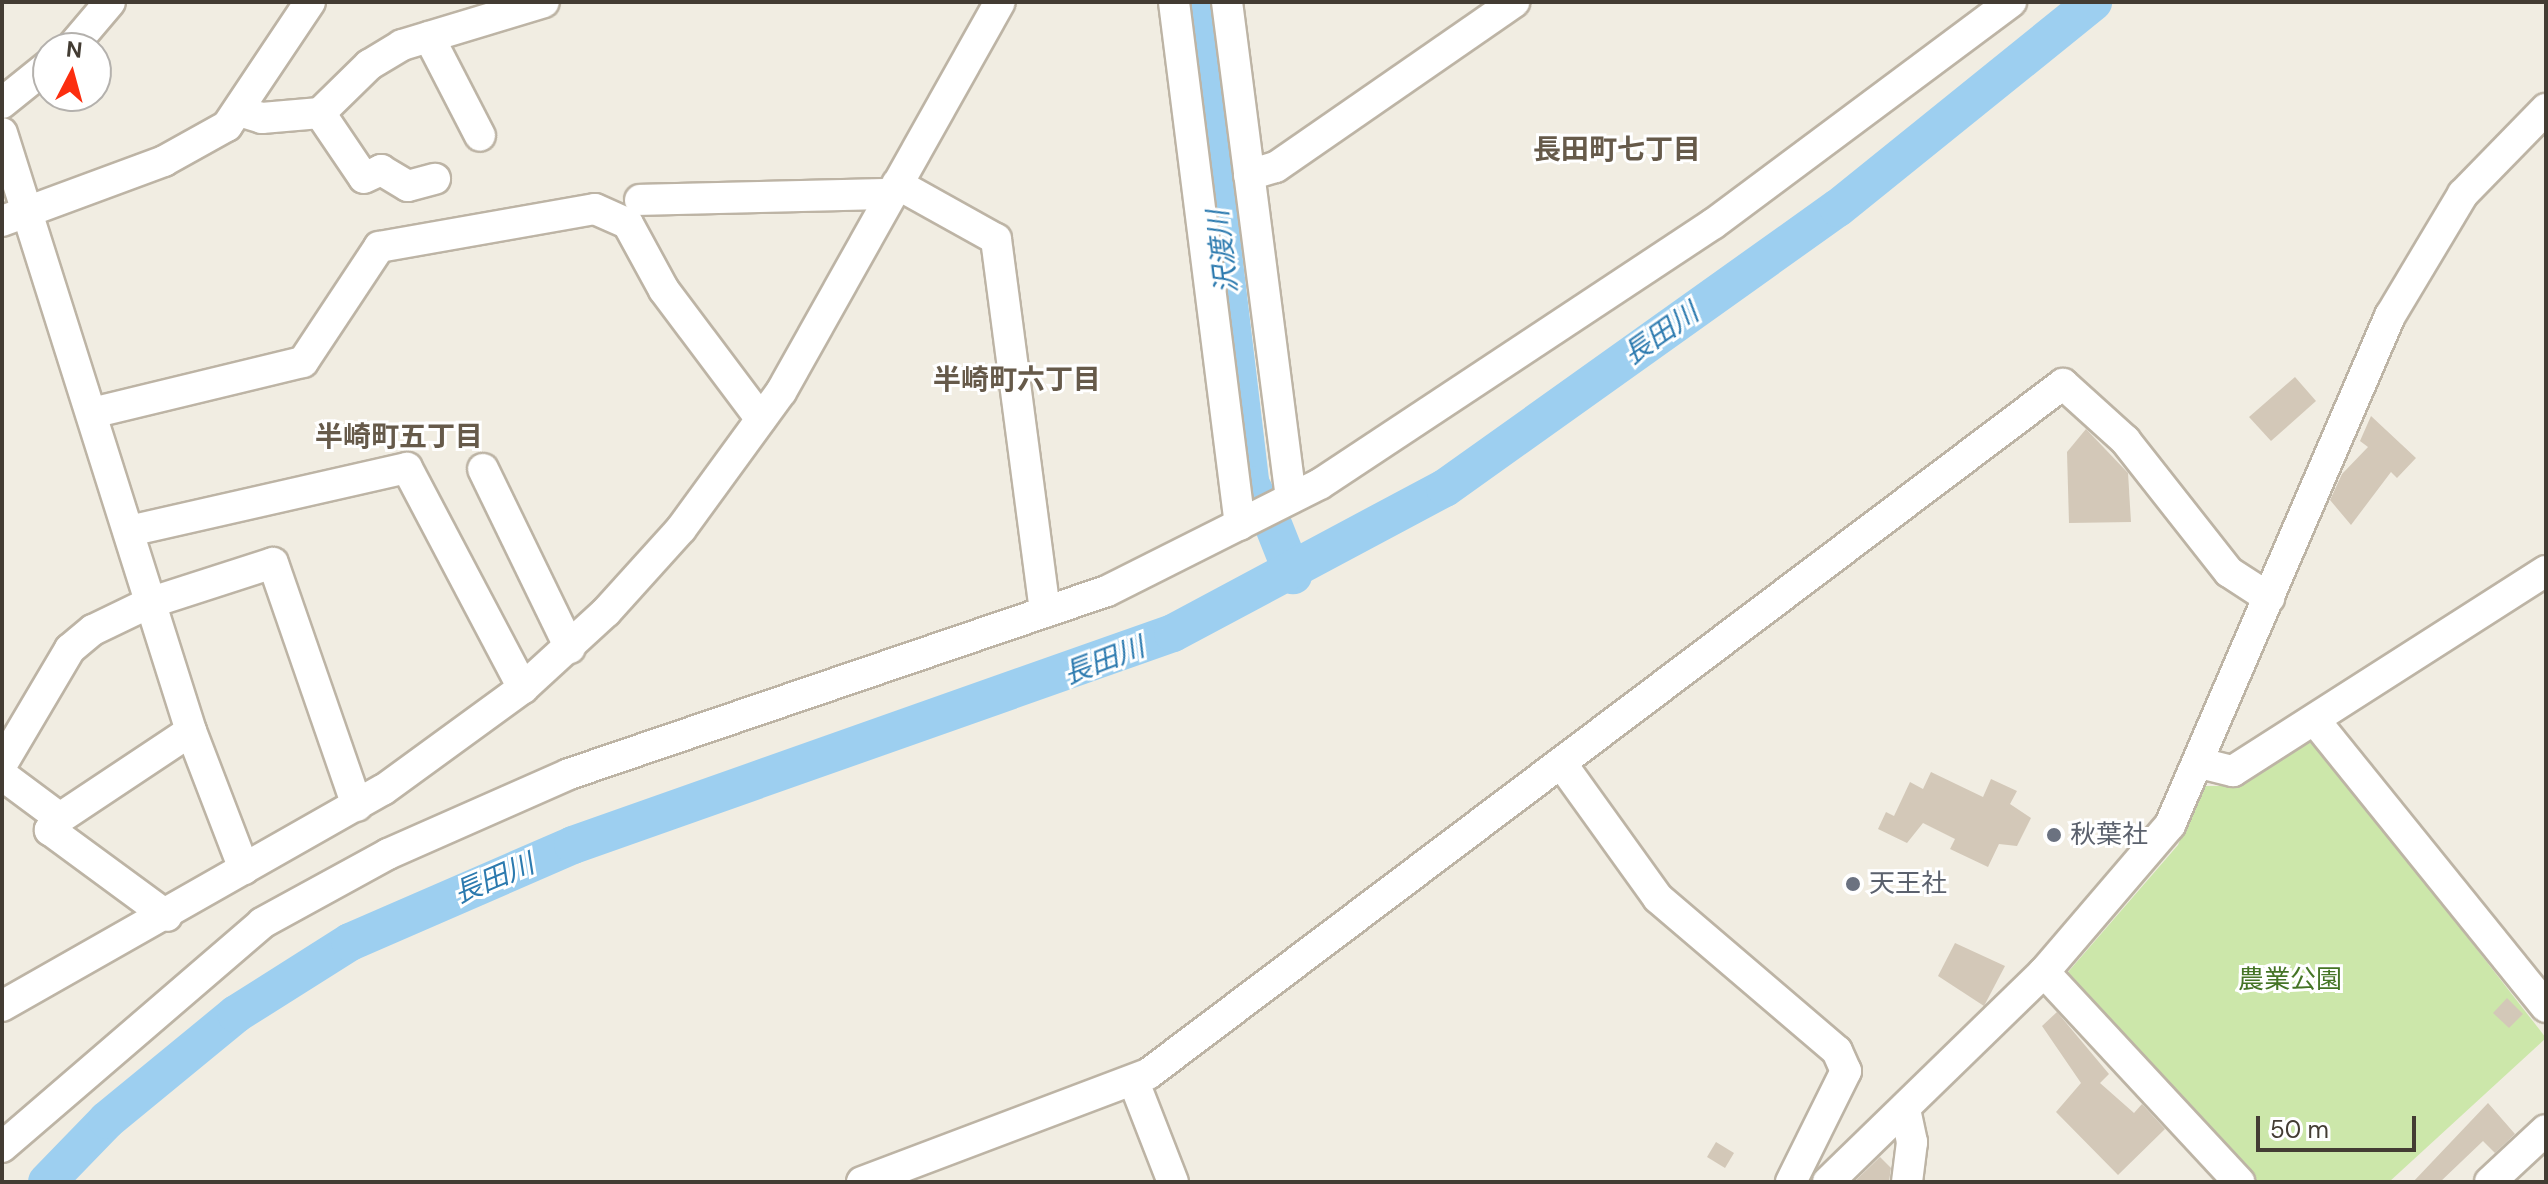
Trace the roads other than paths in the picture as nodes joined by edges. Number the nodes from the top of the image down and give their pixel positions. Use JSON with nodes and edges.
{"nodes":[{"id":1,"x":110,"y":2,"type":"edge"},
{"id":2,"x":310,"y":2,"type":"edge"},
{"id":3,"x":544,"y":2,"type":"edge"},
{"id":4,"x":1000,"y":2,"type":"edge"},
{"id":5,"x":1174,"y":2,"type":"edge"},
{"id":6,"x":1227,"y":2,"type":"edge"},
{"id":7,"x":1514,"y":2,"type":"edge"},
{"id":8,"x":2011,"y":2,"type":"edge"},
{"id":9,"x":85,"y":32,"type":"edge"},
{"id":10,"x":429,"y":37,"type":"junction"},
{"id":11,"x":32,"y":79,"type":"edge"},
{"id":12,"x":2,"y":103,"type":"edge"},
{"id":13,"x":2546,"y":109,"type":"edge"},
{"id":14,"x":239,"y":111,"type":"junction"},
{"id":15,"x":320,"y":113,"type":"junction"},
{"id":16,"x":2,"y":133,"type":"edge"},
{"id":17,"x":480,"y":136,"type":"dead end"},
{"id":18,"x":1249,"y":175,"type":"junction"},
{"id":19,"x":435,"y":179,"type":"dead end"},
{"id":20,"x":894,"y":189,"type":"junction"},
{"id":21,"x":640,"y":200,"type":"dead end"},
{"id":22,"x":31,"y":210,"type":"junction"},
{"id":23,"x":2,"y":221,"type":"edge"},
{"id":24,"x":92,"y":413,"type":"junction"},
{"id":25,"x":761,"y":419,"type":"junction"},
{"id":26,"x":483,"y":469,"type":"dead end"},
{"id":27,"x":1291,"y":498,"type":"junction"},
{"id":28,"x":1240,"y":525,"type":"junction"},
{"id":29,"x":129,"y":531,"type":"junction"},
{"id":30,"x":2546,"y":571,"type":"edge"},
{"id":31,"x":2269,"y":598,"type":"junction"},
{"id":32,"x":149,"y":603,"type":"junction"},
{"id":33,"x":1045,"y":612,"type":"junction"},
{"id":34,"x":570,"y":648,"type":"junction"},
{"id":35,"x":523,"y":688,"type":"junction"},
{"id":36,"x":2317,"y":723,"type":"junction"},
{"id":37,"x":191,"y":731,"type":"junction"},
{"id":38,"x":1561,"y":763,"type":"junction"},
{"id":39,"x":2200,"y":763,"type":"junction"},
{"id":40,"x":2,"y":764,"type":"edge"},
{"id":41,"x":2,"y":775,"type":"edge"},
{"id":42,"x":357,"y":806,"type":"junction"},
{"id":43,"x":60,"y":818,"type":"junction"},
{"id":44,"x":244,"y":869,"type":"junction"},
{"id":45,"x":167,"y":916,"type":"junction"},
{"id":46,"x":2044,"y":972,"type":"junction"},
{"id":47,"x":2,"y":1006,"type":"edge"},
{"id":48,"x":2546,"y":1007,"type":"edge"},
{"id":49,"x":1134,"y":1082,"type":"junction"},
{"id":50,"x":1905,"y":1109,"type":"junction"},
{"id":51,"x":2546,"y":1130,"type":"edge"},
{"id":52,"x":2,"y":1147,"type":"edge"},
{"id":53,"x":862,"y":1182,"type":"edge"},
{"id":54,"x":1173,"y":1182,"type":"edge"},
{"id":55,"x":1791,"y":1182,"type":"edge"},
{"id":56,"x":1828,"y":1182,"type":"edge"},
{"id":57,"x":1907,"y":1182,"type":"edge"},
{"id":58,"x":2239,"y":1182,"type":"edge"},
{"id":59,"x":2490,"y":1182,"type":"edge"}],
"edges":[{"from":1,"to":9,"type":"street"},
{"from":2,"to":14,"type":"street"},
{"from":3,"to":10,"type":"street"},
{"from":4,"to":20,"type":"street"},
{"from":5,"to":28,"type":"street"},
{"from":6,"to":18,"type":"street"},
{"from":7,"to":18,"type":"street"},
{"from":8,"to":27,"type":"street"},
{"from":10,"to":15,"type":"street"},
{"from":10,"to":17,"type":"street"},
{"from":11,"to":12,"type":"street"},
{"from":13,"to":31,"type":"street"},
{"from":14,"to":15,"type":"street"},
{"from":14,"to":22,"type":"street"},
{"from":15,"to":19,"type":"street"},
{"from":16,"to":22,"type":"street"},
{"from":18,"to":27,"type":"street"},
{"from":20,"to":21,"type":"street"},
{"from":20,"to":25,"type":"street"},
{"from":20,"to":33,"type":"street"},
{"from":22,"to":23,"type":"street"},
{"from":22,"to":24,"type":"street"},
{"from":24,"to":25,"type":"street"},
{"from":24,"to":29,"type":"street"},
{"from":25,"to":34,"type":"street"},
{"from":26,"to":34,"type":"street"},
{"from":27,"to":28,"type":"street"},
{"from":28,"to":33,"type":"street"},
{"from":29,"to":32,"type":"street"},
{"from":29,"to":35,"type":"street"},
{"from":30,"to":36,"type":"street"},
{"from":31,"to":38,"type":"street"},
{"from":31,"to":39,"type":"street"},
{"from":32,"to":37,"type":"street"},
{"from":32,"to":40,"type":"street"},
{"from":32,"to":42,"type":"street"},
{"from":33,"to":52,"type":"street"},
{"from":34,"to":35,"type":"street"},
{"from":35,"to":42,"type":"street"},
{"from":36,"to":39,"type":"street"},
{"from":36,"to":48,"type":"street"},
{"from":37,"to":43,"type":"street"},
{"from":37,"to":44,"type":"street"},
{"from":38,"to":49,"type":"street"},
{"from":38,"to":55,"type":"street"},
{"from":39,"to":46,"type":"street"},
{"from":41,"to":43,"type":"street"},
{"from":42,"to":44,"type":"street"},
{"from":43,"to":45,"type":"street"},
{"from":44,"to":45,"type":"street"},
{"from":45,"to":47,"type":"street"},
{"from":46,"to":50,"type":"street"},
{"from":46,"to":58,"type":"street"},
{"from":49,"to":53,"type":"street"},
{"from":49,"to":54,"type":"street"},
{"from":50,"to":56,"type":"street"},
{"from":50,"to":57,"type":"street"},
{"from":51,"to":59,"type":"street"}]}
